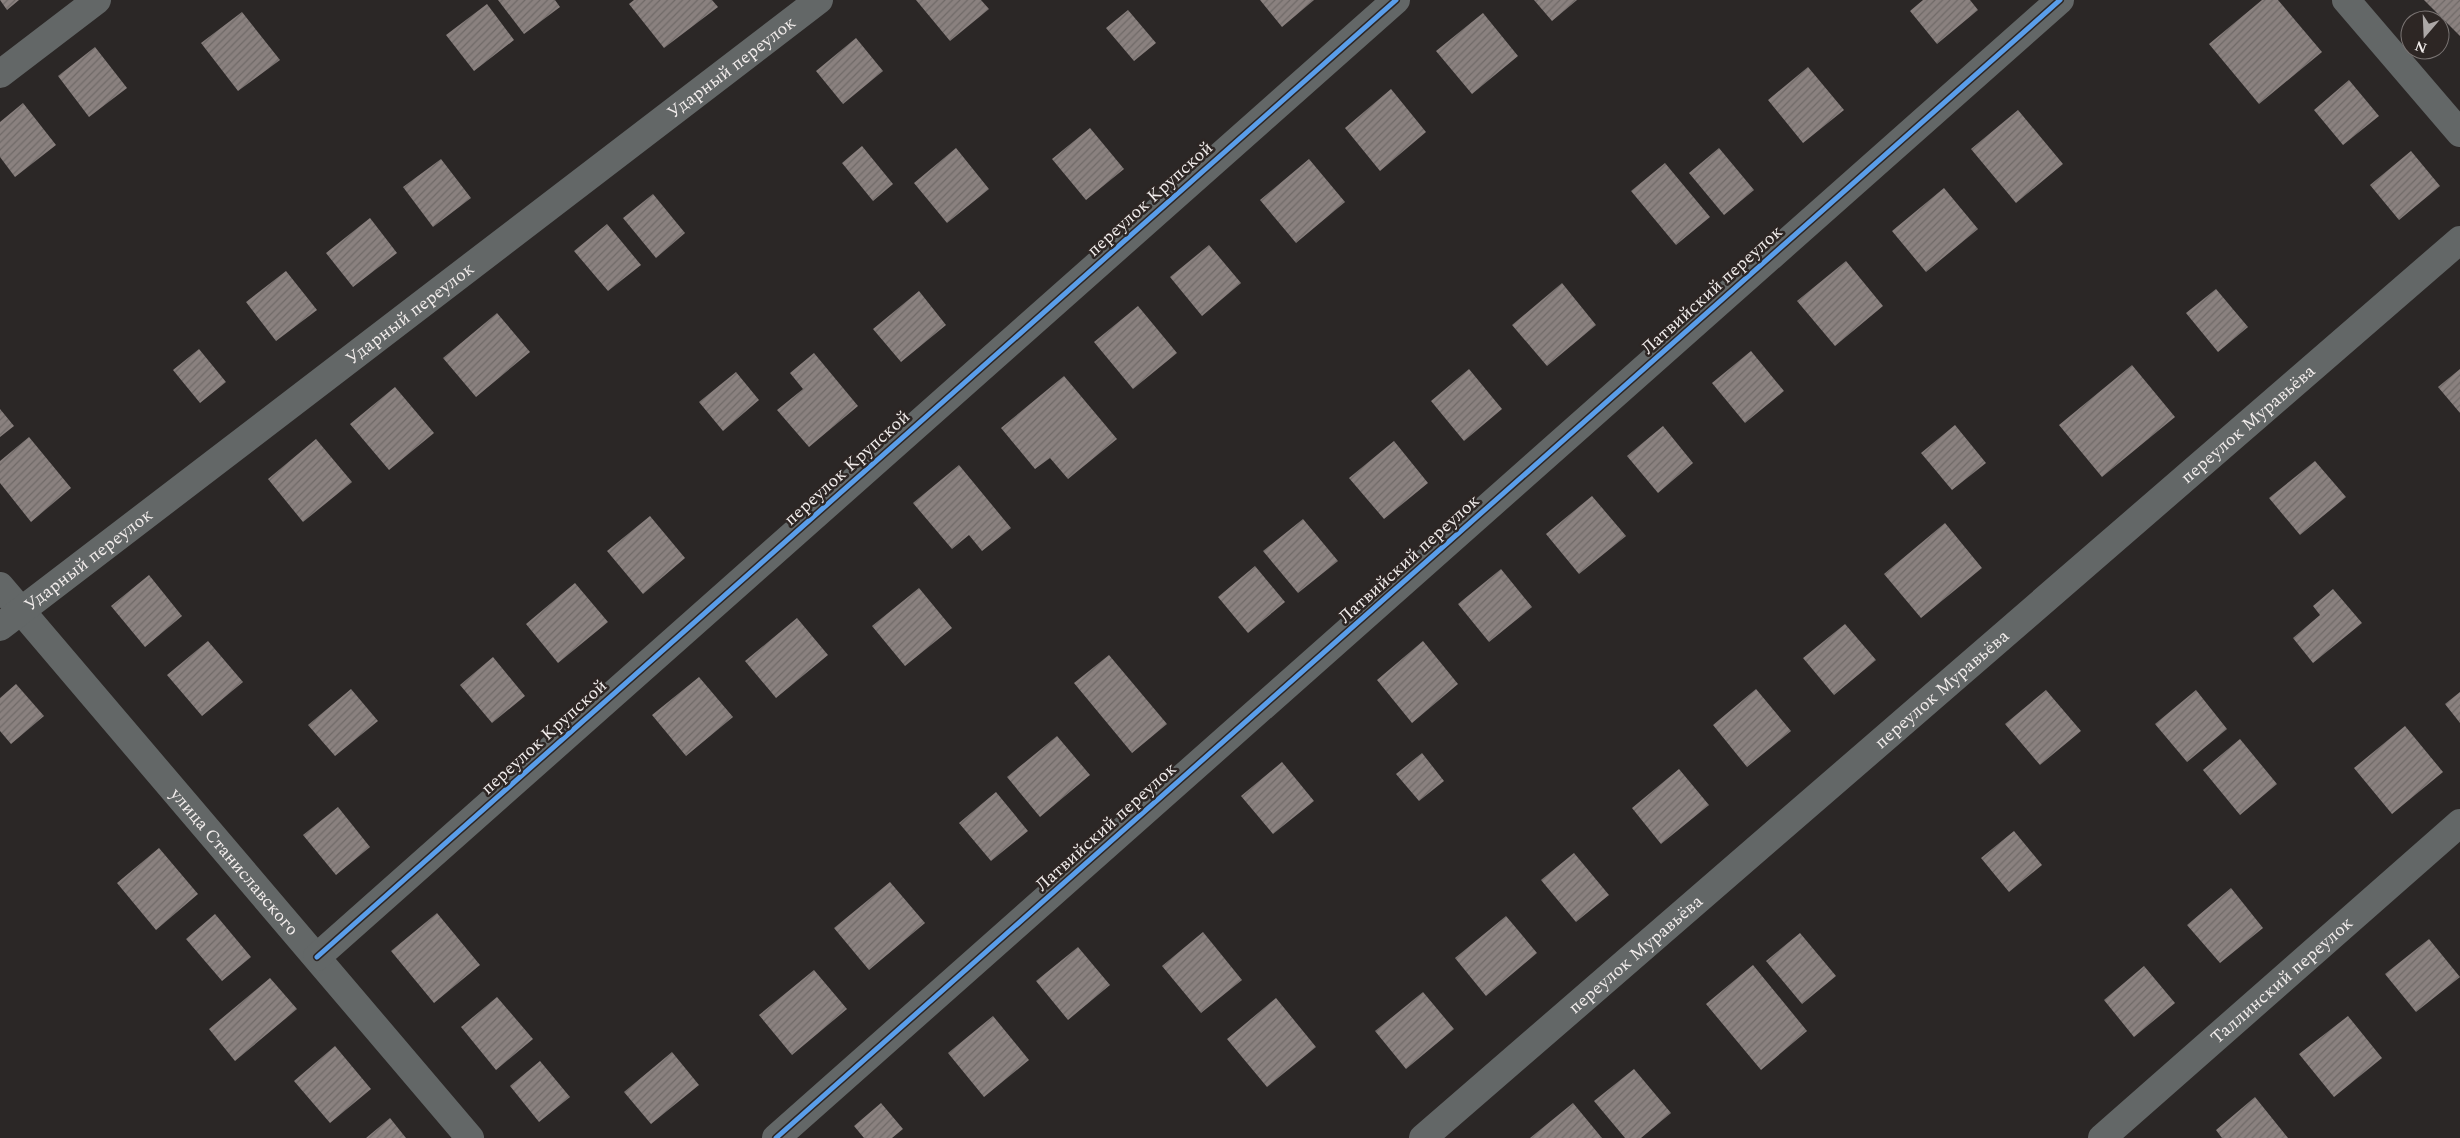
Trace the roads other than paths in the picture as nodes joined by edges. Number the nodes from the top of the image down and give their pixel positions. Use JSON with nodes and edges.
{"nodes":[{"id":1,"x":96,"y":0,"type":"edge"},
{"id":2,"x":819,"y":0,"type":"edge"},
{"id":3,"x":1396,"y":0,"type":"edge"},
{"id":4,"x":2060,"y":0,"type":"edge"},
{"id":5,"x":2346,"y":0,"type":"edge"},
{"id":6,"x":0,"y":74,"type":"edge"},
{"id":7,"x":2460,"y":133,"type":"edge"},
{"id":8,"x":2460,"y":240,"type":"edge"},
{"id":9,"x":0,"y":586,"type":"edge"},
{"id":10,"x":11,"y":619,"type":"edge"},
{"id":11,"x":2460,"y":823,"type":"edge"},
{"id":12,"x":317,"y":957,"type":"junction"},
{"id":13,"x":470,"y":1138,"type":"edge"},
{"id":14,"x":776,"y":1138,"type":"edge"},
{"id":15,"x":1423,"y":1138,"type":"edge"},
{"id":16,"x":2102,"y":1138,"type":"edge"}],
"edges":[{"from":1,"to":6,"type":"street"},
{"from":2,"to":10,"type":"street","name":"Ударный переулок"},
{"from":3,"to":12,"type":"street","name":"переулок Крупской"},
{"from":4,"to":14,"type":"street","name":"Латвийский переулок"},
{"from":5,"to":7,"type":"street"},
{"from":8,"to":15,"type":"street","name":"переулок Муравьёва"},
{"from":9,"to":10,"type":"street","name":"улица Станиславского"},
{"from":10,"to":12,"type":"street","name":"улица Станиславского"},
{"from":11,"to":16,"type":"street","name":"Таллинский переулок"},
{"from":12,"to":13,"type":"street","name":"улица Станиславского"}]}
